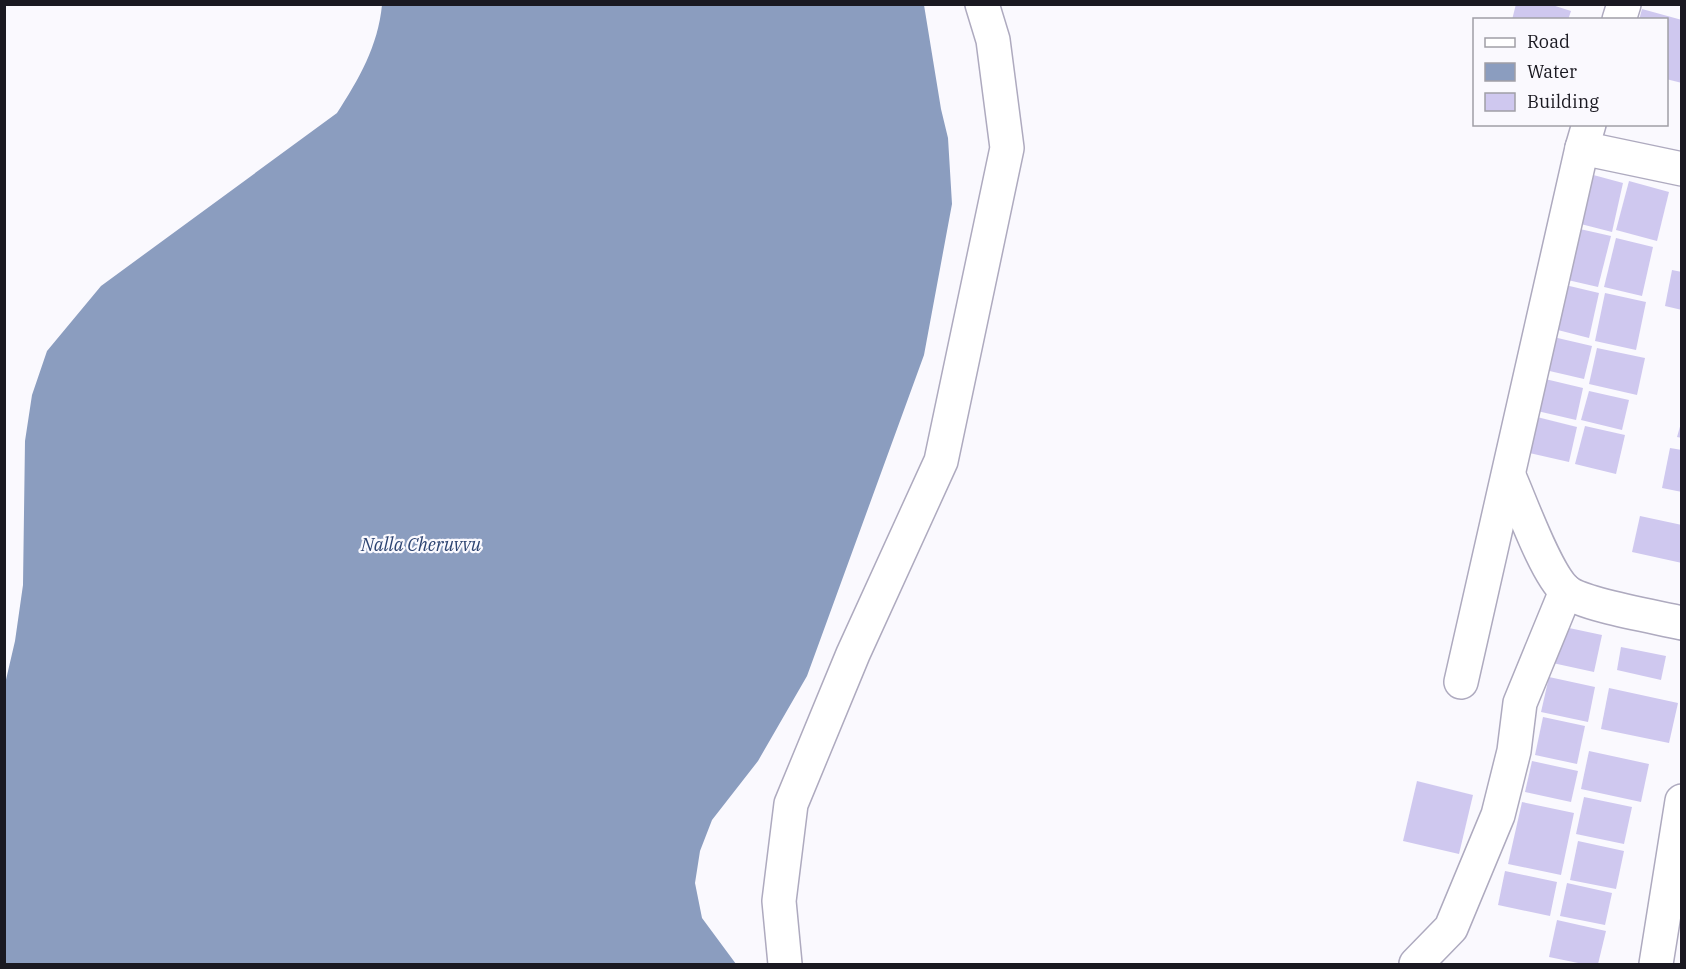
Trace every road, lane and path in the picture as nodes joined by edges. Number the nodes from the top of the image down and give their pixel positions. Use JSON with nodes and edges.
{"nodes":[{"id":1,"x":982,"y":4,"type":"edge"},
{"id":2,"x":1586,"y":136,"type":"edge"},
{"id":3,"x":1682,"y":169,"type":"edge"},
{"id":4,"x":1509,"y":476,"type":"junction"},
{"id":5,"x":1566,"y":591,"type":"junction"},
{"id":6,"x":1682,"y":623,"type":"edge"},
{"id":7,"x":1461,"y":682,"type":"dead end"},
{"id":8,"x":1682,"y":801,"type":"edge"},
{"id":9,"x":785,"y":964,"type":"edge"},
{"id":10,"x":1416,"y":964,"type":"edge"},
{"id":11,"x":1656,"y":964,"type":"edge"}],
"edges":[{"from":1,"to":9,"type":"street"},
{"from":2,"to":3,"type":"street"},
{"from":2,"to":4,"type":"street"},
{"from":4,"to":5,"type":"street"},
{"from":4,"to":7,"type":"street"},
{"from":5,"to":6,"type":"street"},
{"from":5,"to":10,"type":"street"},
{"from":8,"to":11,"type":"street"}]}
